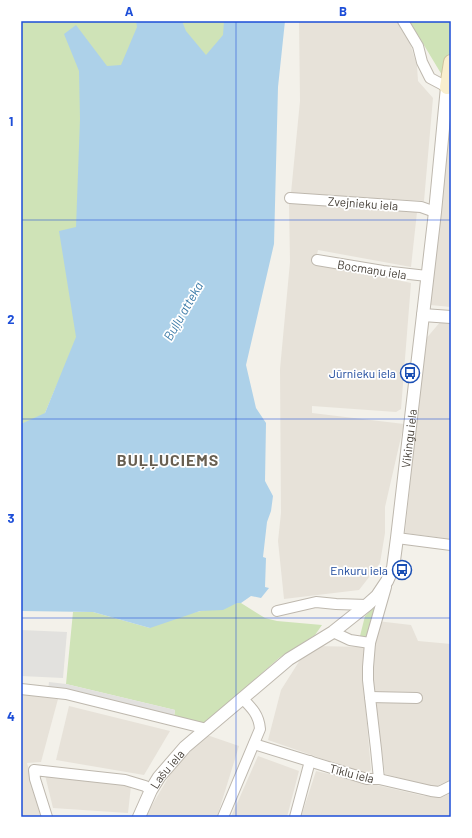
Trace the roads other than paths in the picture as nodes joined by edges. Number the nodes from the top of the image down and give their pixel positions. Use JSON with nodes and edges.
{"nodes":[{"id":1,"x":403,"y":21,"type":"edge"},
{"id":2,"x":451,"y":62,"type":"edge"},
{"id":3,"x":447,"y":87,"type":"junction"},
{"id":4,"x":290,"y":198,"type":"dead end"},
{"id":5,"x":435,"y":212,"type":"junction"},
{"id":6,"x":317,"y":260,"type":"dead end"},
{"id":7,"x":428,"y":276,"type":"junction"},
{"id":8,"x":423,"y":315,"type":"junction"},
{"id":9,"x":451,"y":317,"type":"edge"},
{"id":10,"x":397,"y":538,"type":"junction"},
{"id":11,"x":451,"y":545,"type":"edge"},
{"id":12,"x":388,"y":581,"type":"junction"},
{"id":13,"x":367,"y":605,"type":"junction"},
{"id":14,"x":277,"y":611,"type":"dead end"},
{"id":15,"x":333,"y":632,"type":"junction"},
{"id":16,"x":370,"y":643,"type":"junction"},
{"id":17,"x":21,"y":689,"type":"edge"},
{"id":18,"x":370,"y":697,"type":"junction"},
{"id":19,"x":242,"y":698,"type":"junction"},
{"id":20,"x":417,"y":698,"type":"dead end"},
{"id":21,"x":207,"y":729,"type":"junction"},
{"id":22,"x":254,"y":744,"type":"junction"},
{"id":23,"x":310,"y":761,"type":"junction"},
{"id":24,"x":378,"y":779,"type":"junction"},
{"id":25,"x":451,"y":786,"type":"edge"},
{"id":26,"x":151,"y":790,"type":"junction"},
{"id":27,"x":47,"y":817,"type":"edge"},
{"id":28,"x":139,"y":817,"type":"edge"},
{"id":29,"x":223,"y":817,"type":"edge"},
{"id":30,"x":295,"y":817,"type":"edge"}],
"edges":[{"from":1,"to":3,"type":"street"},
{"from":2,"to":3,"type":"main road","name":"Vikingu iela"},
{"from":3,"to":5,"type":"street","name":"Vikingu iela"},
{"from":4,"to":5,"type":"street","name":"Zvejnieku iela"},
{"from":5,"to":7,"type":"street","name":"Vikingu iela"},
{"from":6,"to":7,"type":"street","name":"Bocmaņu iela"},
{"from":7,"to":8,"type":"street","name":"Vikingu iela"},
{"from":8,"to":9,"type":"street"},
{"from":8,"to":10,"type":"street","name":"Vikingu iela"},
{"from":10,"to":11,"type":"street"},
{"from":10,"to":12,"type":"street","name":"Vikingu iela"},
{"from":12,"to":13,"type":"street","name":"Vikingu iela"},
{"from":12,"to":16,"type":"street"},
{"from":13,"to":14,"type":"street"},
{"from":13,"to":15,"type":"street","name":"Vikingu iela"},
{"from":15,"to":16,"type":"street"},
{"from":15,"to":19,"type":"street","name":"Vikingu iela"},
{"from":16,"to":18,"type":"street"},
{"from":17,"to":21,"type":"street"},
{"from":18,"to":20,"type":"street"},
{"from":18,"to":24,"type":"street"},
{"from":19,"to":21,"type":"street","name":"Vikingu iela"},
{"from":19,"to":22,"type":"street"},
{"from":21,"to":26,"type":"street","name":"Lašu iela"},
{"from":22,"to":23,"type":"street","name":"Tīklu iela"},
{"from":22,"to":29,"type":"street"},
{"from":23,"to":24,"type":"street","name":"Tīklu iela"},
{"from":23,"to":30,"type":"street"},
{"from":24,"to":25,"type":"street","name":"Tīklu iela"},
{"from":26,"to":27,"type":"street"},
{"from":26,"to":28,"type":"street","name":"Lašu iela"}]}
